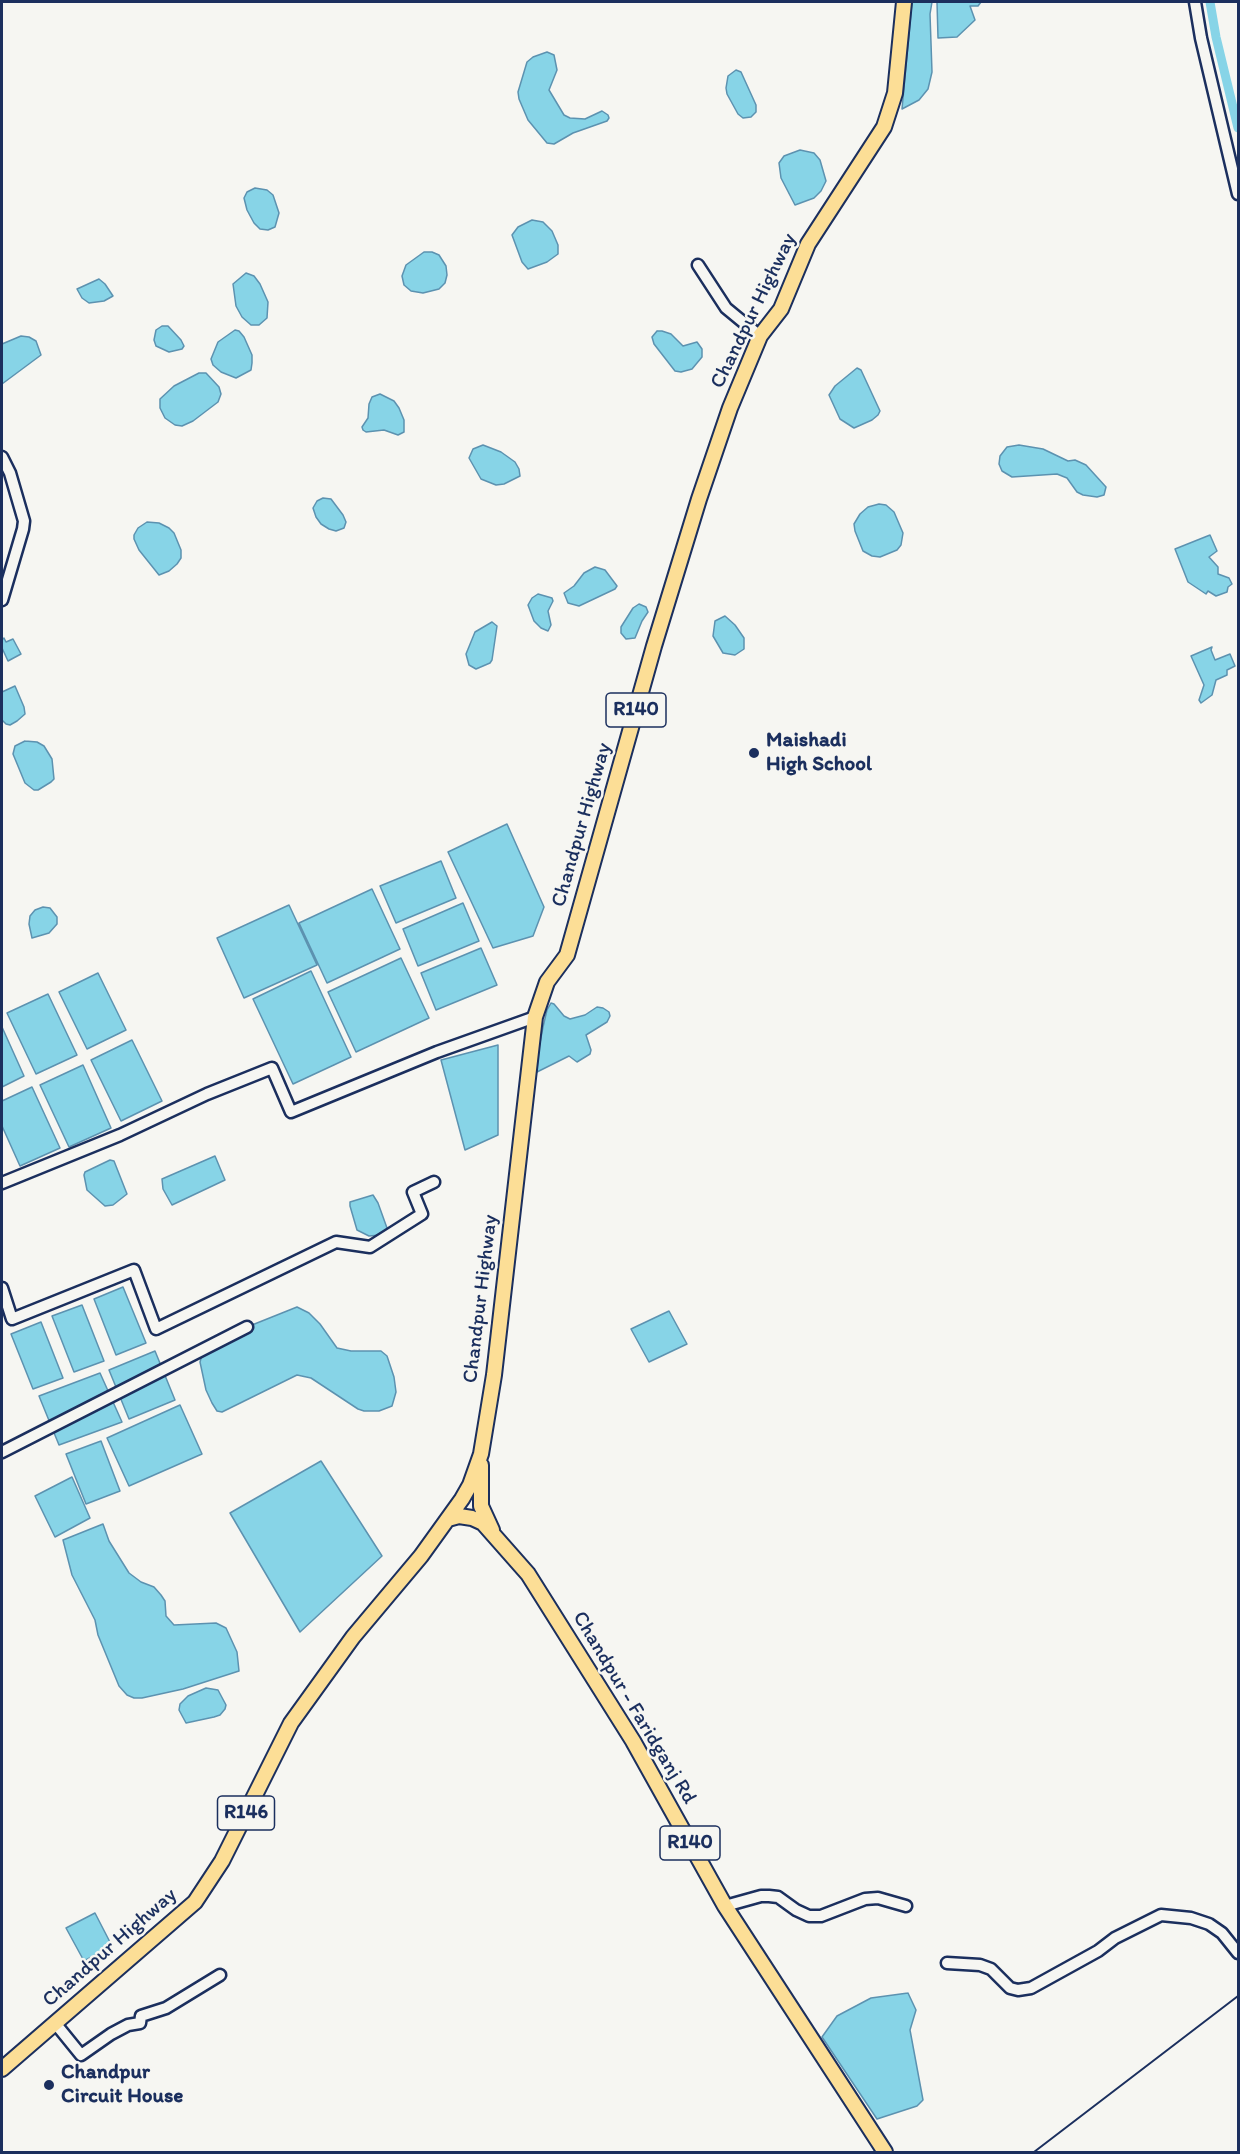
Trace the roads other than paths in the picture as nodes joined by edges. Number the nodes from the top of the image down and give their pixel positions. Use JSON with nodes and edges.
{"nodes":[{"id":1,"x":904,"y":2,"type":"edge"},
{"id":2,"x":1195,"y":2,"type":"edge"},
{"id":3,"x":1239,"y":194,"type":"edge"},
{"id":4,"x":698,"y":265,"type":"dead end"},
{"id":5,"x":760,"y":336,"type":"junction"},
{"id":6,"x":2,"y":457,"type":"edge"},
{"id":7,"x":2,"y":600,"type":"edge"},
{"id":8,"x":535,"y":1017,"type":"junction"},
{"id":9,"x":434,"y":1182,"type":"dead end"},
{"id":10,"x":2,"y":1183,"type":"edge"},
{"id":11,"x":2,"y":1288,"type":"edge"},
{"id":12,"x":247,"y":1327,"type":"dead end"},
{"id":13,"x":2,"y":1452,"type":"edge"},
{"id":14,"x":481,"y":1454,"type":"junction"},
{"id":15,"x":448,"y":1519,"type":"junction"},
{"id":16,"x":494,"y":1535,"type":"junction"},
{"id":17,"x":725,"y":1906,"type":"junction"},
{"id":18,"x":906,"y":1906,"type":"dead end"},
{"id":19,"x":1239,"y":1953,"type":"edge"},
{"id":20,"x":947,"y":1963,"type":"dead end"},
{"id":21,"x":220,"y":1975,"type":"dead end"},
{"id":22,"x":55,"y":2023,"type":"junction"},
{"id":23,"x":2,"y":2069,"type":"edge"},
{"id":24,"x":885,"y":2152,"type":"edge"}],
"edges":[{"from":1,"to":5,"type":"main road","name":"Chandpur Highway","number":"R140"},
{"from":2,"to":3,"type":"street"},
{"from":4,"to":5,"type":"street"},
{"from":5,"to":8,"type":"main road","name":"Chandpur Highway","number":"R140"},
{"from":6,"to":7,"type":"street"},
{"from":8,"to":10,"type":"street"},
{"from":8,"to":14,"type":"main road","name":"Chandpur Highway","number":"R140"},
{"from":9,"to":11,"type":"street"},
{"from":12,"to":13,"type":"street"},
{"from":14,"to":15,"type":"main road","number":"R140"},
{"from":14,"to":16,"type":"main road","number":"R140"},
{"from":15,"to":16,"type":"main road","number":"R140"},
{"from":15,"to":22,"type":"main road","name":"Chandpur Highway","number":"R146"},
{"from":16,"to":17,"type":"main road","name":"Chandpur - Faridganj Rd","number":"R140"},
{"from":17,"to":18,"type":"street"},
{"from":17,"to":24,"type":"main road","name":"Chandpur - Faridganj Rd","number":"R140"},
{"from":19,"to":20,"type":"street"},
{"from":21,"to":22,"type":"street"},
{"from":22,"to":23,"type":"main road","name":"Chandpur Highway","number":"R146"}]}
